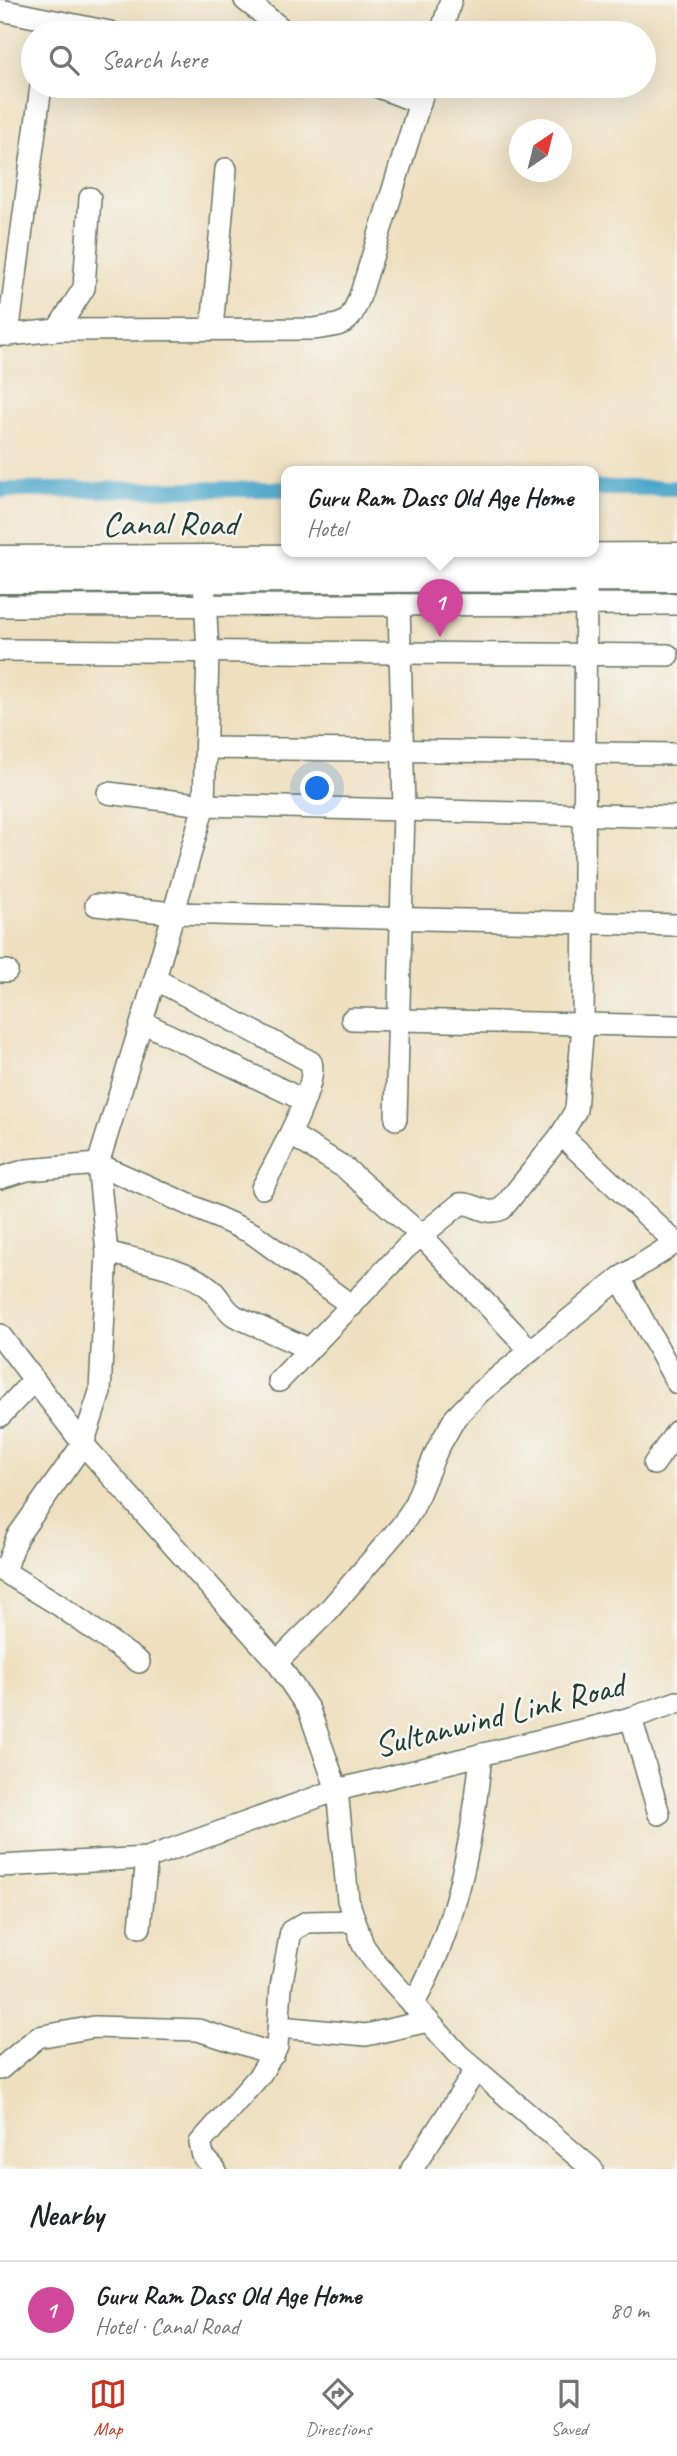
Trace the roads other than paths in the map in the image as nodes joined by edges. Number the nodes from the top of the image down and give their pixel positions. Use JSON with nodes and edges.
{"nodes":[{"id":1,"x":245,"y":0,"type":"edge"},
{"id":2,"x":451,"y":0,"type":"edge"},
{"id":3,"x":0,"y":10,"type":"edge"},
{"id":4,"x":55,"y":21,"type":"edge"},
{"id":5,"x":272,"y":21,"type":"edge"},
{"id":6,"x":445,"y":21,"type":"edge"},
{"id":7,"x":39,"y":98,"type":"edge"},
{"id":8,"x":422,"y":98,"type":"edge"},
{"id":9,"x":226,"y":169,"type":"dead end"},
{"id":10,"x":90,"y":198,"type":"dead end"},
{"id":11,"x":212,"y":329,"type":"junction"},
{"id":12,"x":57,"y":330,"type":"junction"},
{"id":13,"x":4,"y":335,"type":"edge"},
{"id":14,"x":599,"y":556,"type":"edge"},
{"id":15,"x":677,"y":556,"type":"edge"},
{"id":16,"x":451,"y":557,"type":"edge"},
{"id":17,"x":0,"y":559,"type":"edge"},
{"id":18,"x":586,"y":578,"type":"junction"},
{"id":19,"x":677,"y":578,"type":"edge"},
{"id":20,"x":0,"y":580,"type":"edge"},
{"id":21,"x":206,"y":592,"type":"junction"},
{"id":22,"x":677,"y":604,"type":"edge"},
{"id":23,"x":399,"y":605,"type":"junction"},
{"id":24,"x":586,"y":605,"type":"junction"},
{"id":25,"x":0,"y":606,"type":"edge"},
{"id":26,"x":0,"y":650,"type":"edge"},
{"id":27,"x":208,"y":652,"type":"junction"},
{"id":28,"x":400,"y":652,"type":"junction"},
{"id":29,"x":586,"y":654,"type":"junction"},
{"id":30,"x":668,"y":654,"type":"dead end"},
{"id":31,"x":207,"y":748,"type":"junction"},
{"id":32,"x":402,"y":752,"type":"junction"},
{"id":33,"x":585,"y":754,"type":"junction"},
{"id":34,"x":677,"y":754,"type":"edge"},
{"id":35,"x":108,"y":793,"type":"dead end"},
{"id":36,"x":204,"y":805,"type":"junction"},
{"id":37,"x":404,"y":810,"type":"junction"},
{"id":38,"x":585,"y":815,"type":"junction"},
{"id":39,"x":677,"y":817,"type":"edge"},
{"id":40,"x":96,"y":905,"type":"dead end"},
{"id":41,"x":173,"y":913,"type":"junction"},
{"id":42,"x":400,"y":919,"type":"junction"},
{"id":43,"x":584,"y":923,"type":"junction"},
{"id":44,"x":677,"y":925,"type":"edge"},
{"id":45,"x":155,"y":979,"type":"junction"},
{"id":46,"x":352,"y":1019,"type":"dead end"},
{"id":47,"x":398,"y":1020,"type":"junction"},
{"id":48,"x":142,"y":1022,"type":"junction"},
{"id":49,"x":583,"y":1024,"type":"junction"},
{"id":50,"x":677,"y":1026,"type":"edge"},
{"id":51,"x":303,"y":1100,"type":"junction"},
{"id":52,"x":396,"y":1119,"type":"dead end"},
{"id":53,"x":290,"y":1134,"type":"junction"},
{"id":54,"x":562,"y":1135,"type":"junction"},
{"id":55,"x":98,"y":1164,"type":"junction"},
{"id":56,"x":0,"y":1178,"type":"edge"},
{"id":57,"x":262,"y":1188,"type":"dead end"},
{"id":58,"x":421,"y":1235,"type":"junction"},
{"id":59,"x":676,"y":1242,"type":"edge"},
{"id":60,"x":107,"y":1252,"type":"junction"},
{"id":61,"x":620,"y":1278,"type":"junction"},
{"id":62,"x":352,"y":1306,"type":"junction"},
{"id":63,"x":0,"y":1335,"type":"edge"},
{"id":64,"x":309,"y":1349,"type":"junction"},
{"id":65,"x":531,"y":1351,"type":"junction"},
{"id":66,"x":34,"y":1380,"type":"junction"},
{"id":67,"x":279,"y":1381,"type":"dead end"},
{"id":68,"x":677,"y":1383,"type":"edge"},
{"id":69,"x":0,"y":1416,"type":"edge"},
{"id":70,"x":677,"y":1431,"type":"edge"},
{"id":71,"x":83,"y":1444,"type":"junction"},
{"id":72,"x":654,"y":1464,"type":"dead end"},
{"id":73,"x":2,"y":1570,"type":"edge"},
{"id":74,"x":139,"y":1662,"type":"dead end"},
{"id":75,"x":276,"y":1662,"type":"junction"},
{"id":76,"x":677,"y":1702,"type":"edge"},
{"id":77,"x":631,"y":1718,"type":"junction"},
{"id":78,"x":481,"y":1754,"type":"junction"},
{"id":79,"x":337,"y":1790,"type":"junction"},
{"id":80,"x":659,"y":1814,"type":"dead end"},
{"id":81,"x":147,"y":1858,"type":"junction"},
{"id":82,"x":0,"y":1866,"type":"edge"},
{"id":83,"x":355,"y":1922,"type":"junction"},
{"id":84,"x":140,"y":1927,"type":"dead end"},
{"id":85,"x":414,"y":2005,"type":"junction"},
{"id":86,"x":428,"y":2021,"type":"junction"},
{"id":87,"x":280,"y":2027,"type":"junction"},
{"id":88,"x":274,"y":2054,"type":"junction"},
{"id":89,"x":0,"y":2069,"type":"edge"},
{"id":90,"x":476,"y":2070,"type":"junction"},
{"id":91,"x":215,"y":2169,"type":"edge"},
{"id":92,"x":412,"y":2169,"type":"edge"},
{"id":93,"x":592,"y":2169,"type":"edge"}],
"edges":[{"from":1,"to":5,"type":"street"},
{"from":2,"to":6,"type":"street"},
{"from":3,"to":4,"type":"street"},
{"from":7,"to":13,"type":"street"},
{"from":8,"to":11,"type":"street"},
{"from":9,"to":11,"type":"street"},
{"from":10,"to":12,"type":"street"},
{"from":11,"to":12,"type":"street"},
{"from":12,"to":13,"type":"street"},
{"from":14,"to":15,"type":"main road","name":"Canal Road"},
{"from":16,"to":17,"type":"main road","name":"Canal Road"},
{"from":18,"to":19,"type":"main road","name":"Canal Road"},
{"from":18,"to":21,"type":"main road","name":"Canal Road"},
{"from":18,"to":24,"type":"street"},
{"from":20,"to":21,"type":"main road","name":"Canal Road"},
{"from":21,"to":23,"type":"street"},
{"from":21,"to":25,"type":"street"},
{"from":21,"to":27,"type":"street"},
{"from":22,"to":24,"type":"street"},
{"from":23,"to":24,"type":"street"},
{"from":23,"to":28,"type":"street"},
{"from":24,"to":29,"type":"street"},
{"from":26,"to":27,"type":"street"},
{"from":27,"to":28,"type":"street"},
{"from":27,"to":31,"type":"street"},
{"from":28,"to":29,"type":"street"},
{"from":28,"to":32,"type":"street"},
{"from":29,"to":30,"type":"street"},
{"from":29,"to":33,"type":"street"},
{"from":31,"to":32,"type":"street"},
{"from":31,"to":36,"type":"street"},
{"from":32,"to":33,"type":"street"},
{"from":32,"to":37,"type":"street"},
{"from":33,"to":34,"type":"street"},
{"from":33,"to":38,"type":"street"},
{"from":35,"to":36,"type":"street"},
{"from":36,"to":37,"type":"street"},
{"from":36,"to":41,"type":"street"},
{"from":37,"to":38,"type":"street"},
{"from":37,"to":42,"type":"street"},
{"from":38,"to":39,"type":"street"},
{"from":38,"to":43,"type":"street"},
{"from":40,"to":41,"type":"street"},
{"from":41,"to":42,"type":"street"},
{"from":41,"to":45,"type":"street"},
{"from":42,"to":43,"type":"street"},
{"from":42,"to":47,"type":"street"},
{"from":43,"to":44,"type":"street"},
{"from":43,"to":49,"type":"street"},
{"from":45,"to":48,"type":"street"},
{"from":45,"to":51,"type":"street"},
{"from":46,"to":47,"type":"street"},
{"from":47,"to":49,"type":"street"},
{"from":47,"to":52,"type":"street"},
{"from":48,"to":51,"type":"street"},
{"from":48,"to":55,"type":"street"},
{"from":49,"to":50,"type":"street"},
{"from":49,"to":54,"type":"street"},
{"from":51,"to":53,"type":"street"},
{"from":53,"to":57,"type":"street"},
{"from":53,"to":58,"type":"street"},
{"from":54,"to":58,"type":"street"},
{"from":54,"to":59,"type":"street"},
{"from":55,"to":56,"type":"street"},
{"from":55,"to":60,"type":"street"},
{"from":55,"to":62,"type":"street"},
{"from":58,"to":62,"type":"street"},
{"from":58,"to":65,"type":"street"},
{"from":59,"to":61,"type":"street"},
{"from":60,"to":64,"type":"street"},
{"from":60,"to":71,"type":"street"},
{"from":61,"to":65,"type":"street"},
{"from":61,"to":68,"type":"street"},
{"from":62,"to":64,"type":"street"},
{"from":63,"to":66,"type":"street"},
{"from":64,"to":67,"type":"street"},
{"from":65,"to":75,"type":"street"},
{"from":66,"to":69,"type":"street"},
{"from":66,"to":71,"type":"street"},
{"from":70,"to":72,"type":"street"},
{"from":71,"to":73,"type":"street"},
{"from":71,"to":75,"type":"street"},
{"from":73,"to":74,"type":"street"},
{"from":75,"to":79,"type":"street"},
{"from":76,"to":77,"type":"street","name":"Sultanwind Link Road"},
{"from":77,"to":78,"type":"street","name":"Sultanwind Link Road"},
{"from":77,"to":80,"type":"street"},
{"from":78,"to":79,"type":"street","name":"Sultanwind Link Road"},
{"from":78,"to":85,"type":"street"},
{"from":79,"to":81,"type":"street","name":"Sultanwind Link Road"},
{"from":79,"to":83,"type":"street"},
{"from":81,"to":82,"type":"street","name":"Sultanwind Link Road"},
{"from":81,"to":84,"type":"street"},
{"from":83,"to":85,"type":"street"},
{"from":83,"to":87,"type":"street"},
{"from":85,"to":86,"type":"street"},
{"from":86,"to":87,"type":"street"},
{"from":86,"to":90,"type":"street"},
{"from":87,"to":88,"type":"street"},
{"from":88,"to":89,"type":"street"},
{"from":88,"to":91,"type":"street"},
{"from":90,"to":92,"type":"street"},
{"from":90,"to":93,"type":"street"}]}
